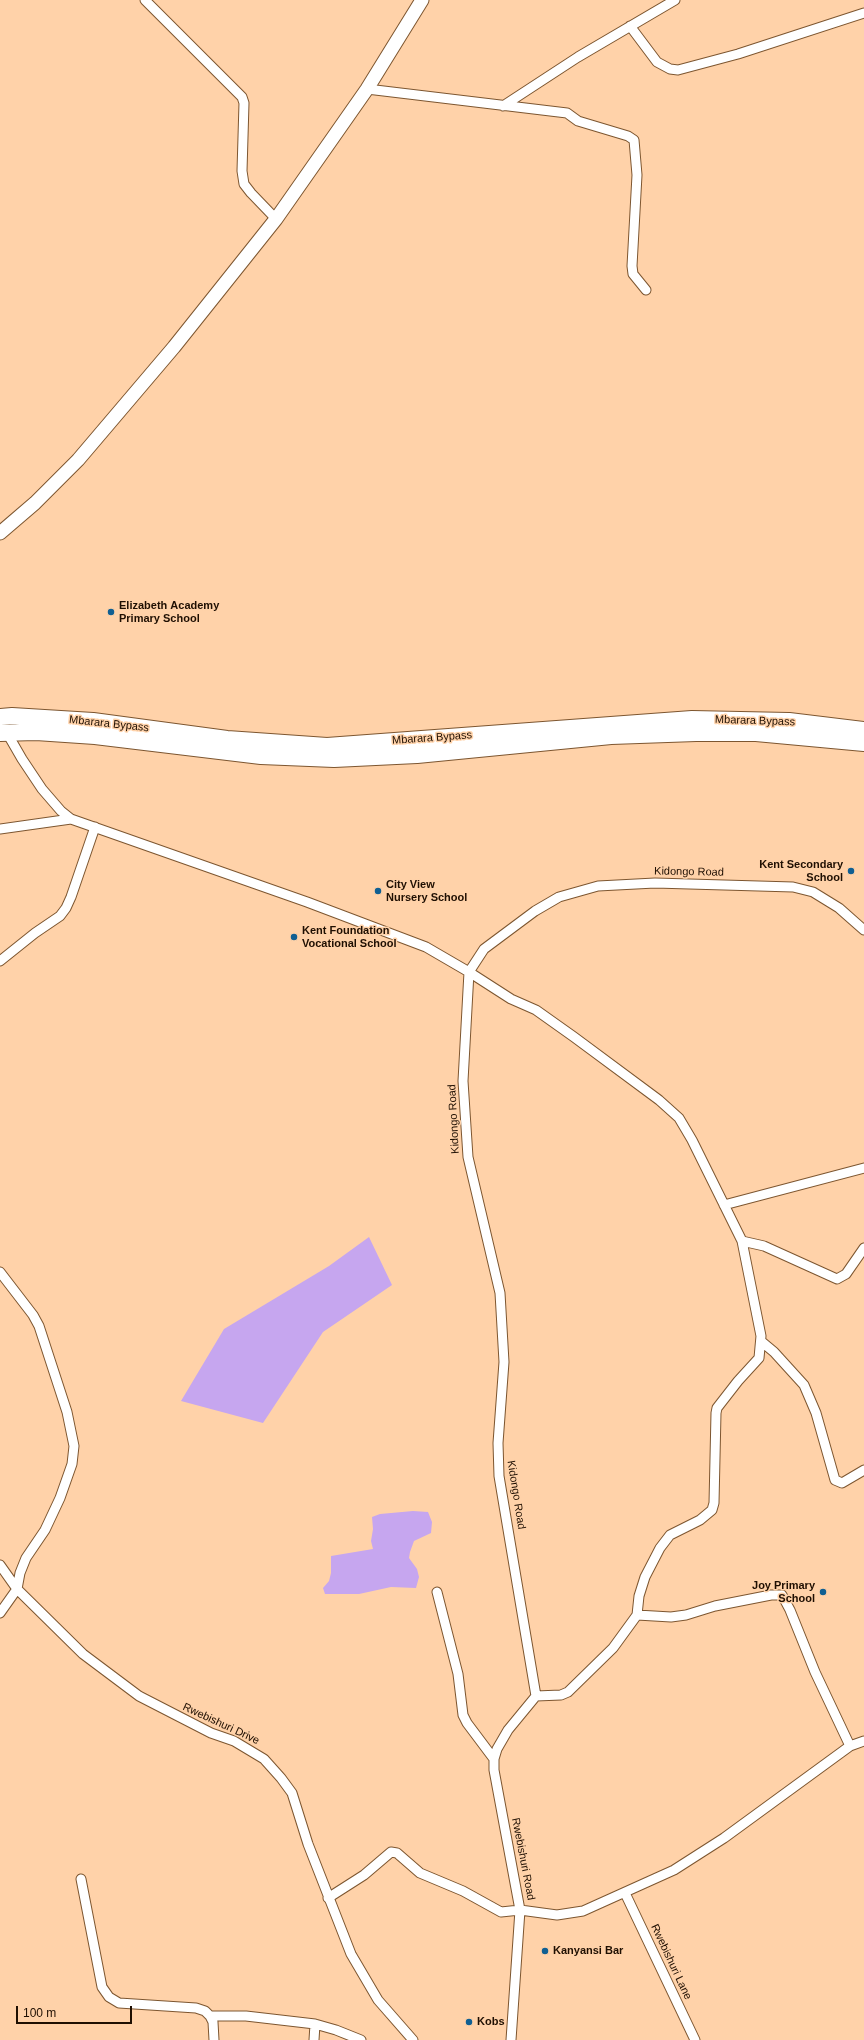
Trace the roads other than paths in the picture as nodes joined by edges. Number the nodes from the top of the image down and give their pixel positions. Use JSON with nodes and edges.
{"nodes":[{"id":1,"x":145,"y":0,"type":"edge"},
{"id":2,"x":422,"y":0,"type":"edge"},
{"id":3,"x":675,"y":0,"type":"edge"},
{"id":4,"x":864,"y":13,"type":"edge"},
{"id":5,"x":630,"y":26,"type":"junction"},
{"id":6,"x":367,"y":89,"type":"junction"},
{"id":7,"x":503,"y":106,"type":"junction"},
{"id":8,"x":276,"y":219,"type":"junction"},
{"id":9,"x":646,"y":290,"type":"dead end"},
{"id":10,"x":0,"y":533,"type":"edge"},
{"id":11,"x":0,"y":717,"type":"edge"},
{"id":12,"x":864,"y":730,"type":"edge"},
{"id":13,"x":4,"y":733,"type":"edge"},
{"id":14,"x":864,"y":743,"type":"edge"},
{"id":15,"x":72,"y":819,"type":"junction"},
{"id":16,"x":95,"y":828,"type":"junction"},
{"id":17,"x":0,"y":829,"type":"edge"},
{"id":18,"x":864,"y":930,"type":"edge"},
{"id":19,"x":0,"y":961,"type":"edge"},
{"id":20,"x":469,"y":972,"type":"junction"},
{"id":21,"x":864,"y":1168,"type":"edge"},
{"id":22,"x":724,"y":1204,"type":"junction"},
{"id":23,"x":742,"y":1241,"type":"junction"},
{"id":24,"x":864,"y":1248,"type":"edge"},
{"id":25,"x":0,"y":1272,"type":"edge"},
{"id":26,"x":762,"y":1342,"type":"junction"},
{"id":27,"x":864,"y":1470,"type":"edge"},
{"id":28,"x":0,"y":1565,"type":"edge"},
{"id":29,"x":16,"y":1589,"type":"junction"},
{"id":30,"x":437,"y":1592,"type":"dead end"},
{"id":31,"x":0,"y":1613,"type":"edge"},
{"id":32,"x":637,"y":1615,"type":"junction"},
{"id":33,"x":536,"y":1696,"type":"junction"},
{"id":34,"x":864,"y":1741,"type":"edge"},
{"id":35,"x":850,"y":1746,"type":"junction"},
{"id":36,"x":494,"y":1759,"type":"junction"},
{"id":37,"x":81,"y":1879,"type":"dead end"},
{"id":38,"x":625,"y":1893,"type":"junction"},
{"id":39,"x":328,"y":1898,"type":"junction"},
{"id":40,"x":520,"y":1910,"type":"junction"},
{"id":41,"x":210,"y":2016,"type":"junction"},
{"id":42,"x":315,"y":2024,"type":"junction"},
{"id":43,"x":214,"y":2040,"type":"edge"},
{"id":44,"x":314,"y":2040,"type":"edge"},
{"id":45,"x":361,"y":2040,"type":"edge"},
{"id":46,"x":412,"y":2040,"type":"edge"},
{"id":47,"x":511,"y":2040,"type":"edge"},
{"id":48,"x":695,"y":2040,"type":"edge"}],
"edges":[{"from":1,"to":8,"type":"street"},
{"from":2,"to":6,"type":"main road"},
{"from":3,"to":5,"type":"street"},
{"from":4,"to":5,"type":"street"},
{"from":5,"to":7,"type":"street"},
{"from":6,"to":7,"type":"street"},
{"from":6,"to":8,"type":"main road"},
{"from":7,"to":9,"type":"street"},
{"from":8,"to":10,"type":"main road"},
{"from":11,"to":12,"type":"highway","name":"Mbarara Bypass"},
{"from":13,"to":14,"type":"highway","name":"Mbarara Bypass"},
{"from":13,"to":15,"type":"street"},
{"from":15,"to":16,"type":"street"},
{"from":15,"to":17,"type":"street"},
{"from":16,"to":19,"type":"street"},
{"from":16,"to":20,"type":"street"},
{"from":18,"to":20,"type":"street","name":"Kidongo Road"},
{"from":20,"to":22,"type":"street"},
{"from":20,"to":33,"type":"street","name":"Kidongo Road"},
{"from":21,"to":22,"type":"street"},
{"from":22,"to":23,"type":"street"},
{"from":23,"to":24,"type":"street"},
{"from":23,"to":26,"type":"street"},
{"from":25,"to":29,"type":"street"},
{"from":26,"to":27,"type":"street"},
{"from":26,"to":32,"type":"street"},
{"from":28,"to":29,"type":"street","name":"Rwebishuri Drive"},
{"from":29,"to":31,"type":"street"},
{"from":29,"to":39,"type":"street","name":"Rwebishuri Drive"},
{"from":30,"to":36,"type":"street"},
{"from":32,"to":33,"type":"street"},
{"from":32,"to":35,"type":"street"},
{"from":33,"to":36,"type":"street","name":"Rwebishuri Road"},
{"from":34,"to":35,"type":"street"},
{"from":35,"to":38,"type":"street"},
{"from":36,"to":40,"type":"street","name":"Rwebishuri Road"},
{"from":37,"to":41,"type":"street"},
{"from":38,"to":40,"type":"street"},
{"from":38,"to":48,"type":"street","name":"Rwebishuri Lane"},
{"from":39,"to":40,"type":"street"},
{"from":39,"to":46,"type":"street","name":"Rwebishuri Drive"},
{"from":40,"to":47,"type":"street","name":"Rwebishuri Road"},
{"from":41,"to":42,"type":"street"},
{"from":41,"to":43,"type":"street"},
{"from":42,"to":44,"type":"street"},
{"from":42,"to":45,"type":"street"}]}
